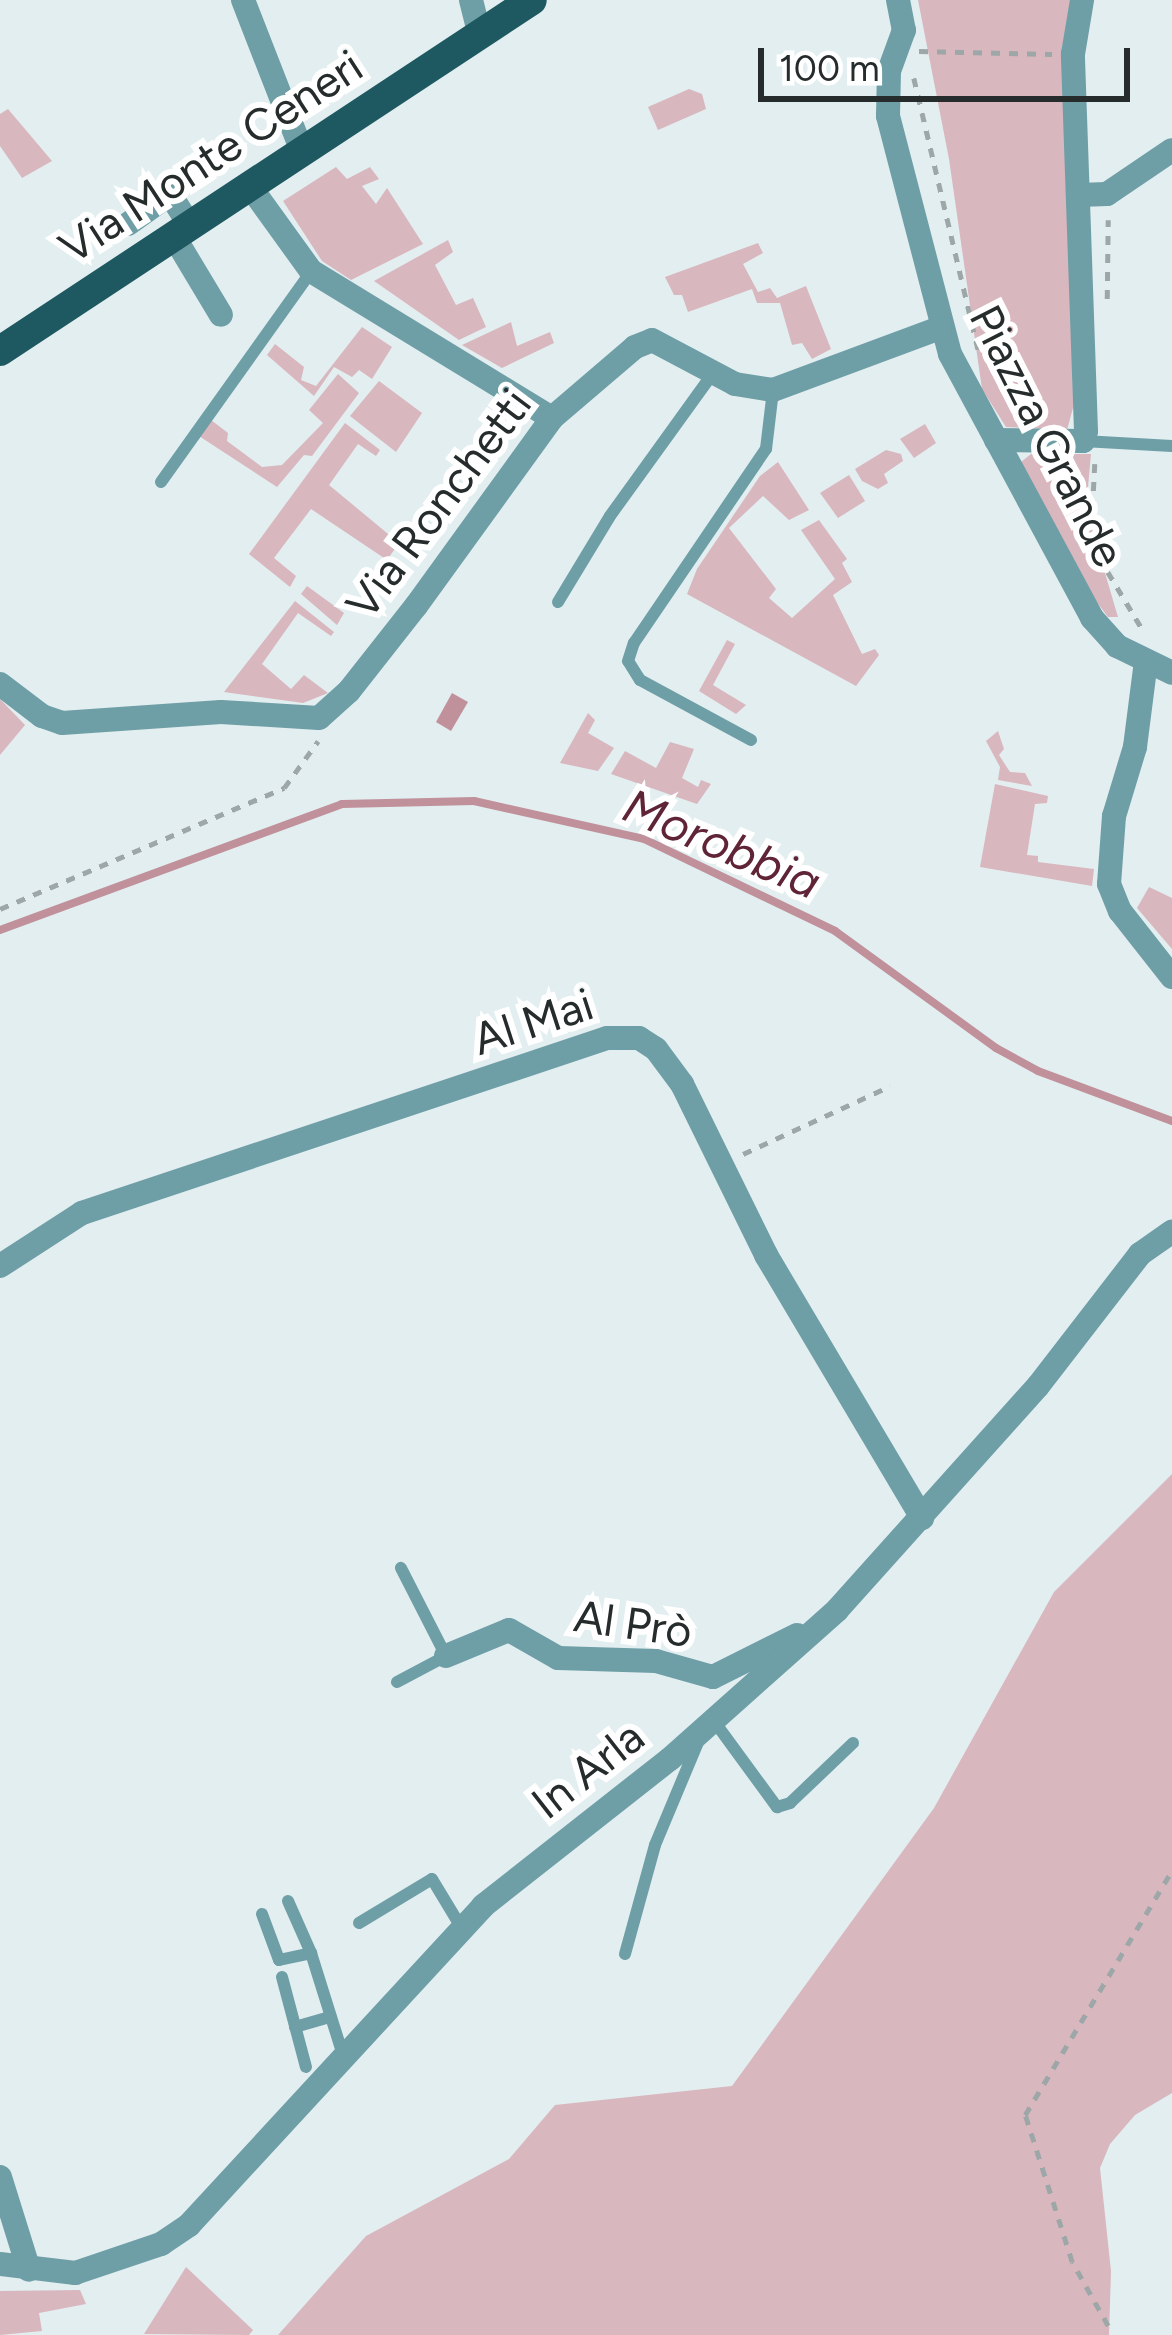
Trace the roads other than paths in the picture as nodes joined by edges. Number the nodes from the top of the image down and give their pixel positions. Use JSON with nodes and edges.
{"nodes":[{"id":1,"x":243,"y":0,"type":"edge"},
{"id":2,"x":471,"y":0,"type":"edge"},
{"id":3,"x":532,"y":0,"type":"edge"},
{"id":4,"x":898,"y":0,"type":"edge"},
{"id":5,"x":1082,"y":0,"type":"edge"},
{"id":6,"x":480,"y":34,"type":"junction"},
{"id":7,"x":1172,"y":150,"type":"edge"},
{"id":8,"x":302,"y":151,"type":"junction"},
{"id":9,"x":249,"y":185,"type":"junction"},
{"id":10,"x":1079,"y":195,"type":"junction"},
{"id":11,"x":128,"y":224,"type":"dead end"},
{"id":12,"x":181,"y":230,"type":"junction"},
{"id":13,"x":311,"y":271,"type":"junction"},
{"id":14,"x":221,"y":315,"type":"dead end"},
{"id":15,"x":940,"y":328,"type":"junction"},
{"id":16,"x":0,"y":350,"type":"edge"},
{"id":17,"x":715,"y":371,"type":"junction"},
{"id":18,"x":773,"y":390,"type":"junction"},
{"id":19,"x":552,"y":418,"type":"junction"},
{"id":20,"x":996,"y":440,"type":"junction"},
{"id":21,"x":1092,"y":443,"type":"junction"},
{"id":22,"x":1172,"y":446,"type":"edge"},
{"id":23,"x":161,"y":482,"type":"dead end"},
{"id":24,"x":558,"y":602,"type":"dead end"},
{"id":25,"x":1146,"y":661,"type":"junction"},
{"id":26,"x":1172,"y":673,"type":"edge"},
{"id":27,"x":0,"y":684,"type":"edge"},
{"id":28,"x":751,"y":740,"type":"dead end"},
{"id":29,"x":1172,"y":976,"type":"edge"},
{"id":30,"x":1172,"y":1232,"type":"edge"},
{"id":31,"x":0,"y":1266,"type":"edge"},
{"id":32,"x":922,"y":1518,"type":"junction"},
{"id":33,"x":401,"y":1568,"type":"dead end"},
{"id":34,"x":811,"y":1631,"type":"junction"},
{"id":35,"x":446,"y":1656,"type":"junction"},
{"id":36,"x":397,"y":1682,"type":"dead end"},
{"id":37,"x":708,"y":1727,"type":"junction"},
{"id":38,"x":853,"y":1743,"type":"dead end"},
{"id":39,"x":288,"y":1901,"type":"dead end"},
{"id":40,"x":262,"y":1914,"type":"dead end"},
{"id":41,"x":359,"y":1923,"type":"dead end"},
{"id":42,"x":461,"y":1928,"type":"junction"},
{"id":43,"x":311,"y":1953,"type":"junction"},
{"id":44,"x":625,"y":1954,"type":"dead end"},
{"id":45,"x":282,"y":1977,"type":"dead end"},
{"id":46,"x":331,"y":2017,"type":"junction"},
{"id":47,"x":295,"y":2027,"type":"junction"},
{"id":48,"x":343,"y":2056,"type":"junction"},
{"id":49,"x":306,"y":2067,"type":"dead end"},
{"id":50,"x":0,"y":2177,"type":"edge"},
{"id":51,"x":0,"y":2264,"type":"edge"},
{"id":52,"x":29,"y":2270,"type":"junction"}],
"edges":[{"from":1,"to":8,"type":"street"},
{"from":2,"to":6,"type":"street"},
{"from":3,"to":6,"type":"main road","name":"Via Monte Ceneri"},
{"from":4,"to":15,"type":"street","name":"Piazza Grande"},
{"from":5,"to":10,"type":"street","name":"Piazza Grande"},
{"from":6,"to":8,"type":"main road","name":"Via Monte Ceneri"},
{"from":7,"to":10,"type":"street"},
{"from":8,"to":9,"type":"main road","name":"Via Monte Ceneri"},
{"from":9,"to":12,"type":"main road","name":"Via Monte Ceneri"},
{"from":9,"to":13,"type":"street"},
{"from":10,"to":21,"type":"street","name":"Piazza Grande"},
{"from":11,"to":12,"type":"street"},
{"from":12,"to":14,"type":"street"},
{"from":12,"to":16,"type":"main road","name":"Via Monte Ceneri"},
{"from":13,"to":19,"type":"street"},
{"from":13,"to":23,"type":"lane"},
{"from":15,"to":18,"type":"street"},
{"from":15,"to":20,"type":"street","name":"Piazza Grande"},
{"from":17,"to":18,"type":"street","name":"Via Ronchetti"},
{"from":17,"to":19,"type":"street","name":"Via Ronchetti"},
{"from":17,"to":24,"type":"lane"},
{"from":18,"to":28,"type":"lane"},
{"from":19,"to":27,"type":"street","name":"Via Ronchetti"},
{"from":20,"to":21,"type":"street"},
{"from":20,"to":25,"type":"street","name":"Piazza Grande"},
{"from":21,"to":22,"type":"lane"},
{"from":25,"to":26,"type":"street"},
{"from":25,"to":29,"type":"street"},
{"from":30,"to":32,"type":"street","name":"In Arla"},
{"from":31,"to":32,"type":"street","name":"Al Mai"},
{"from":32,"to":34,"type":"street","name":"In Arla"},
{"from":33,"to":35,"type":"lane"},
{"from":34,"to":35,"type":"street","name":"Al Prò"},
{"from":34,"to":37,"type":"street","name":"In Arla"},
{"from":35,"to":36,"type":"lane"},
{"from":37,"to":38,"type":"lane"},
{"from":37,"to":42,"type":"street","name":"In Arla"},
{"from":37,"to":44,"type":"lane"},
{"from":39,"to":43,"type":"lane"},
{"from":40,"to":43,"type":"lane"},
{"from":41,"to":42,"type":"lane"},
{"from":42,"to":48,"type":"street","name":"In Arla"},
{"from":43,"to":46,"type":"lane"},
{"from":45,"to":47,"type":"lane"},
{"from":46,"to":47,"type":"lane"},
{"from":46,"to":48,"type":"lane"},
{"from":47,"to":49,"type":"lane"},
{"from":48,"to":52,"type":"street","name":"In Arla"},
{"from":50,"to":52,"type":"street"},
{"from":51,"to":52,"type":"street","name":"In Arla"}]}
